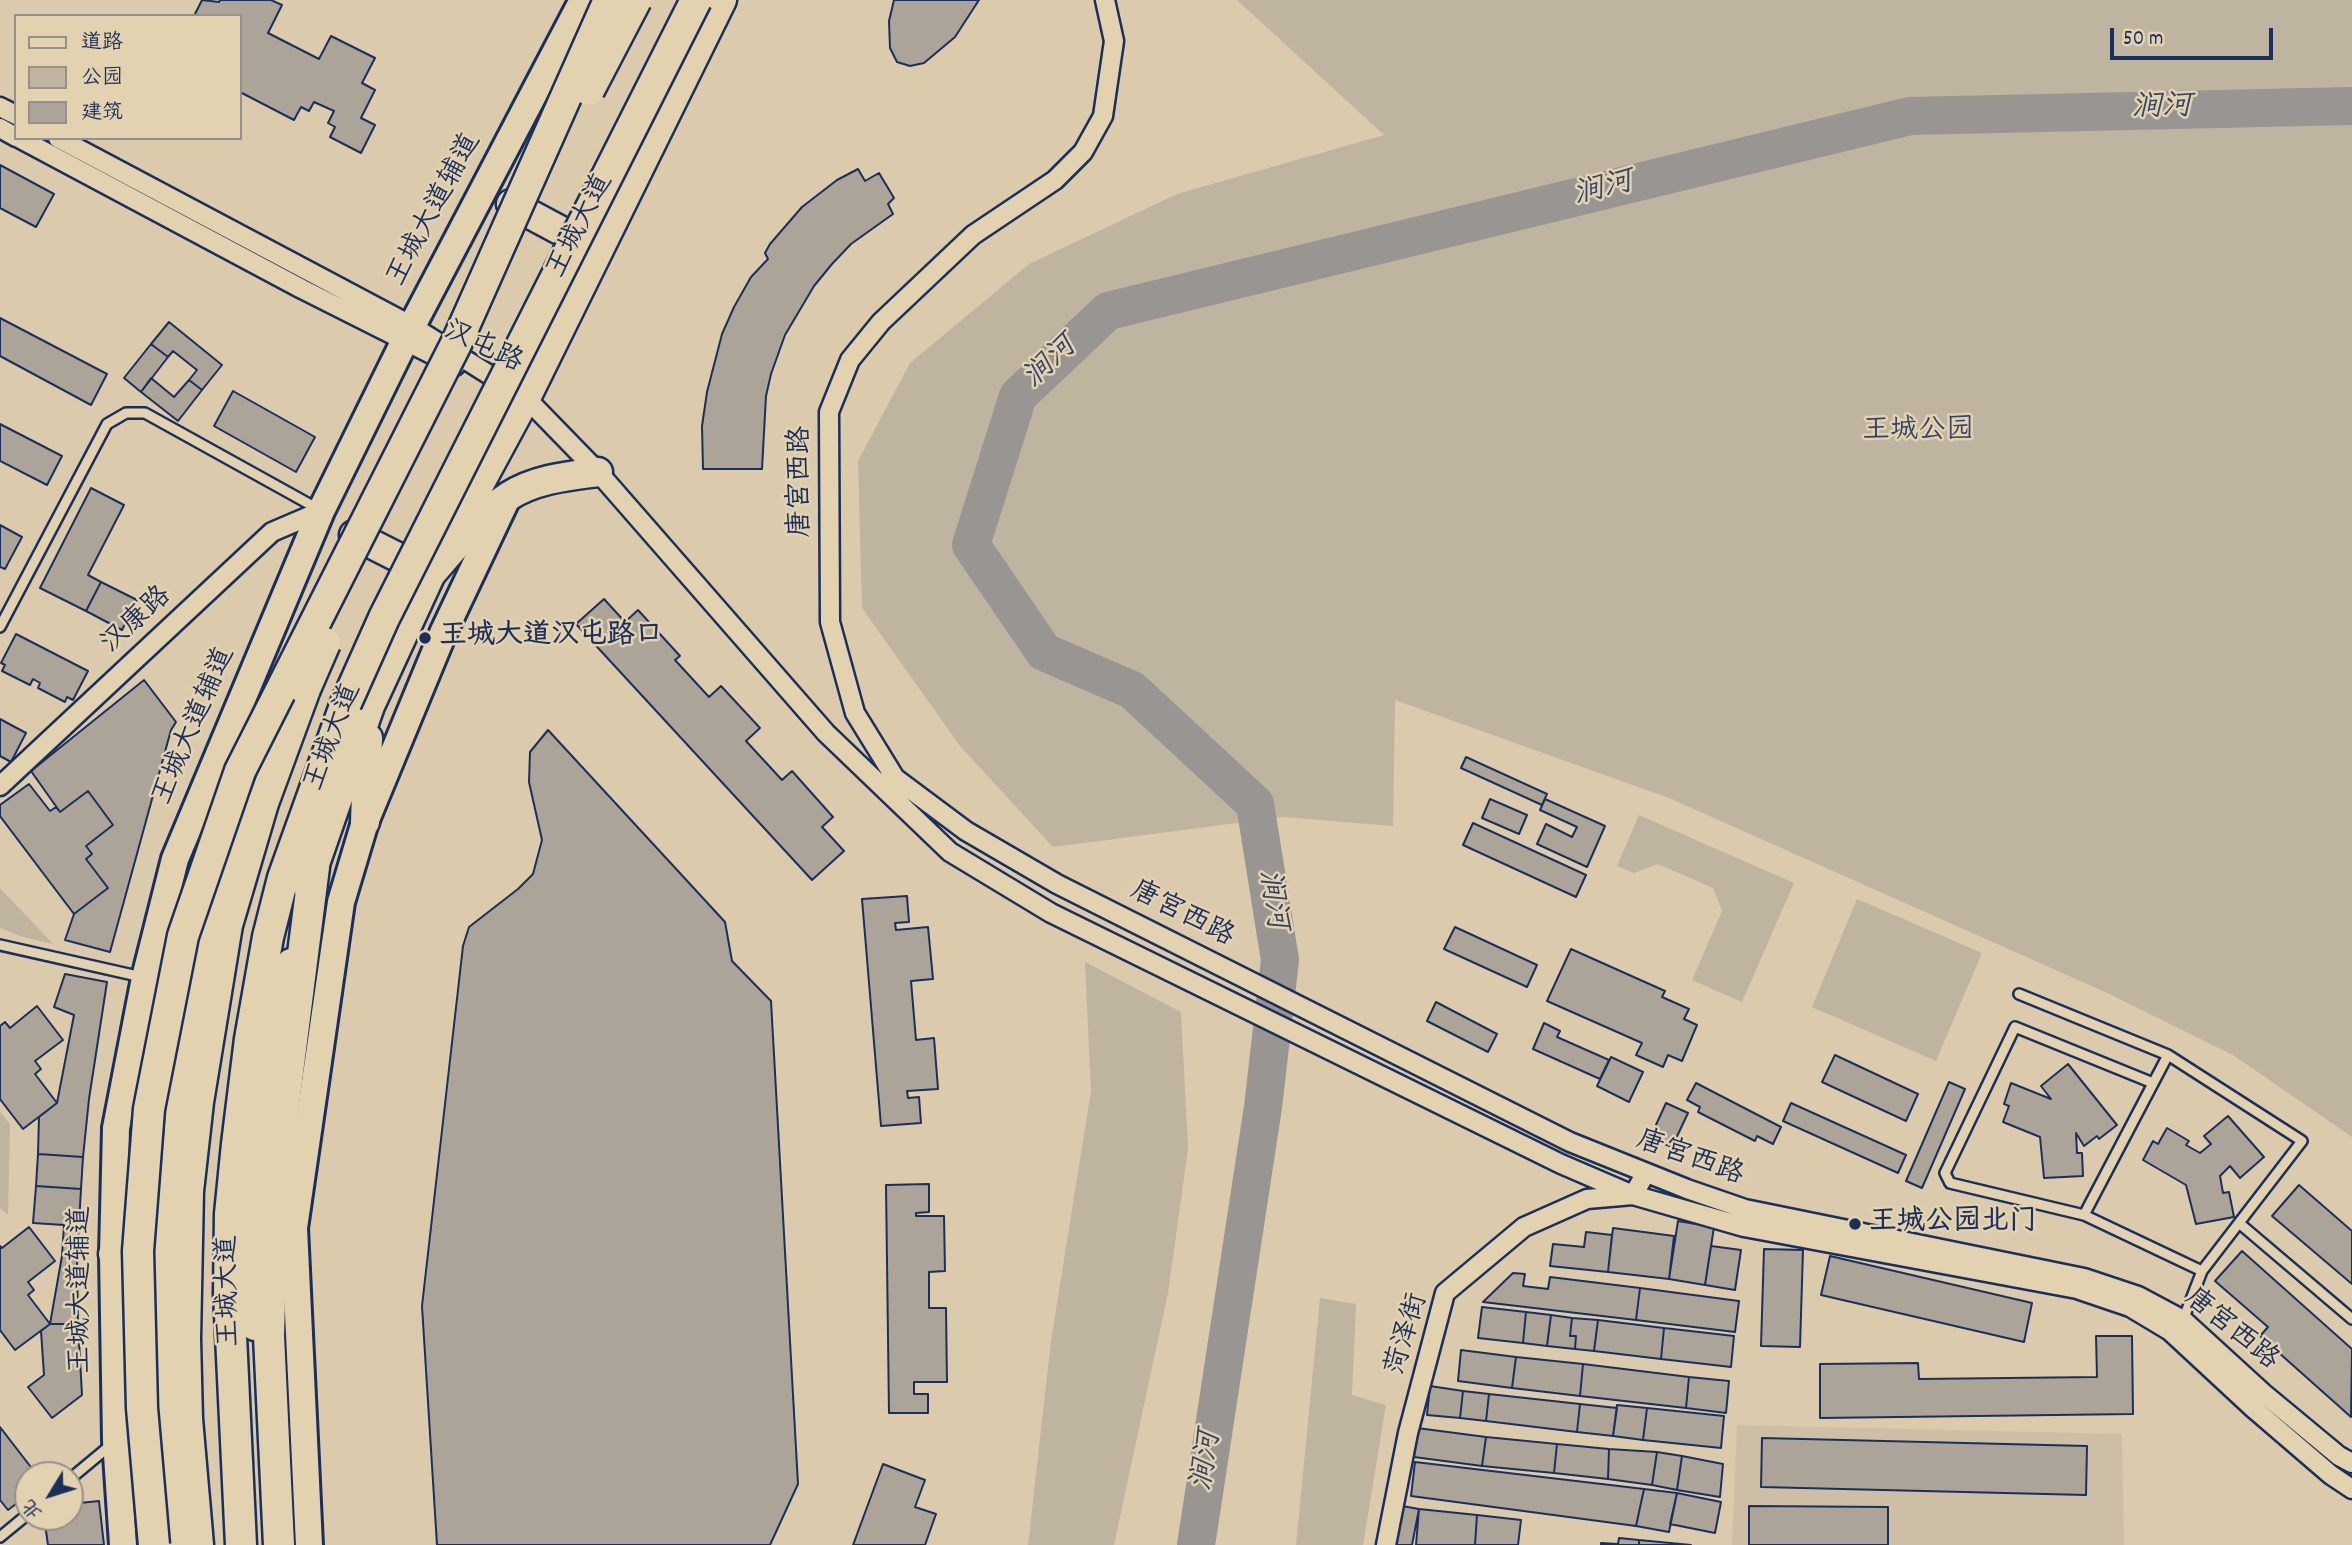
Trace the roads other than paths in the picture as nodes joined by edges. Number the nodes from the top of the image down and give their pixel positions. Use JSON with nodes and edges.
{"nodes":[{"id":1,"x":583,"y":0,"type":"edge"},
{"id":2,"x":608,"y":0,"type":"edge"},
{"id":3,"x":614,"y":0,"type":"edge"},
{"id":4,"x":636,"y":0,"type":"edge"},
{"id":5,"x":696,"y":0,"type":"edge"},
{"id":6,"x":722,"y":0,"type":"edge"},
{"id":7,"x":1105,"y":0,"type":"edge"},
{"id":8,"x":23,"y":140,"type":"edge"},
{"id":9,"x":62,"y":140,"type":"edge"},
{"id":10,"x":511,"y":204,"type":"junction"},
{"id":11,"x":597,"y":250,"type":"junction"},
{"id":12,"x":409,"y":334,"type":"junction"},
{"id":13,"x":444,"y":348,"type":"junction"},
{"id":14,"x":526,"y":398,"type":"junction"},
{"id":15,"x":598,"y":472,"type":"junction"},
{"id":16,"x":508,"y":496,"type":"junction"},
{"id":17,"x":321,"y":511,"type":"junction"},
{"id":18,"x":354,"y":534,"type":"junction"},
{"id":19,"x":431,"y":574,"type":"junction"},
{"id":20,"x":0,"y":628,"type":"edge"},
{"id":21,"x":370,"y":706,"type":"junction"},
{"id":22,"x":0,"y":786,"type":"edge"},
{"id":23,"x":365,"y":822,"type":"junction"},
{"id":24,"x":314,"y":867,"type":"junction"},
{"id":25,"x":0,"y":945,"type":"edge"},
{"id":26,"x":145,"y":978,"type":"junction"},
{"id":27,"x":2019,"y":994,"type":"dead end"},
{"id":28,"x":2168,"y":1055,"type":"junction"},
{"id":29,"x":2153,"y":1083,"type":"junction"},
{"id":30,"x":180,"y":1112,"type":"junction"},
{"id":31,"x":1646,"y":1173,"type":"junction"},
{"id":32,"x":1633,"y":1195,"type":"junction"},
{"id":33,"x":2084,"y":1215,"type":"junction"},
{"id":34,"x":2239,"y":1223,"type":"junction"},
{"id":35,"x":113,"y":1254,"type":"junction"},
{"id":36,"x":2202,"y":1271,"type":"junction"},
{"id":37,"x":2352,"y":1319,"type":"edge"},
{"id":38,"x":2183,"y":1320,"type":"junction"},
{"id":39,"x":116,"y":1440,"type":"junction"},
{"id":40,"x":2352,"y":1463,"type":"edge"},
{"id":41,"x":84,"y":1467,"type":"edge"},
{"id":42,"x":2352,"y":1489,"type":"edge"},
{"id":43,"x":14,"y":1526,"type":"edge"},
{"id":44,"x":0,"y":1537,"type":"edge"},
{"id":45,"x":123,"y":1545,"type":"edge"},
{"id":46,"x":154,"y":1545,"type":"edge"},
{"id":47,"x":174,"y":1545,"type":"edge"},
{"id":48,"x":198,"y":1545,"type":"edge"},
{"id":49,"x":241,"y":1545,"type":"edge"},
{"id":50,"x":268,"y":1545,"type":"edge"},
{"id":51,"x":279,"y":1545,"type":"edge"},
{"id":52,"x":309,"y":1545,"type":"edge"},
{"id":53,"x":1386,"y":1545,"type":"edge"}],
"edges":[{"from":1,"to":12,"type":"main road","name":"王城大道辅道"},
{"from":2,"to":13,"type":"highway","bridge":true},
{"from":3,"to":10,"type":"main road"},
{"from":4,"to":13,"type":"highway","name":"王城大道","bridge":true},
{"from":5,"to":49,"type":"highway","name":"王城大道","bridge":true},
{"from":6,"to":11,"type":"main road"},
{"from":7,"to":31,"type":"street","name":"唐宫西路"},
{"from":8,"to":12,"type":"street","name":"汉屯路"},
{"from":9,"to":12,"type":"street","name":"汉屯路"},
{"from":10,"to":11,"type":"main road"},
{"from":10,"to":13,"type":"main road"},
{"from":11,"to":14,"type":"main road"},
{"from":12,"to":13,"type":"street","name":"汉屯路"},
{"from":12,"to":17,"type":"main road","name":"王城大道辅道"},
{"from":13,"to":14,"type":"street","name":"汉屯路"},
{"from":13,"to":18,"type":"main road"},
{"from":13,"to":46,"type":"highway","bridge":true},
{"from":13,"to":48,"type":"highway","name":"王城大道","bridge":true},
{"from":14,"to":15,"type":"street","name":"唐宫西路"},
{"from":14,"to":19,"type":"main road"},
{"from":15,"to":16,"type":"main road"},
{"from":15,"to":32,"type":"street","name":"唐宫西路"},
{"from":16,"to":19,"type":"main road"},
{"from":16,"to":23,"type":"main road"},
{"from":17,"to":20,"type":"lane"},
{"from":17,"to":22,"type":"street","name":"汉康路"},
{"from":17,"to":26,"type":"main road","name":"王城大道辅道"},
{"from":18,"to":19,"type":"main road"},
{"from":18,"to":30,"type":"main road"},
{"from":19,"to":21,"type":"main road"},
{"from":21,"to":23,"type":"main road"},
{"from":21,"to":24,"type":"main road"},
{"from":23,"to":52,"type":"main road"},
{"from":24,"to":50,"type":"main road"},
{"from":24,"to":51,"type":"highway"},
{"from":25,"to":26,"type":"lane"},
{"from":26,"to":35,"type":"main road","name":"王城大道辅道"},
{"from":27,"to":28,"type":"lane"},
{"from":28,"to":29,"type":"lane"},
{"from":28,"to":34,"type":"lane"},
{"from":29,"to":33,"type":"lane"},
{"from":29,"to":33,"type":"lane"},
{"from":30,"to":35,"type":"main road"},
{"from":30,"to":47,"type":"main road"},
{"from":31,"to":32,"type":"street"},
{"from":31,"to":38,"type":"street","name":"唐宫西路"},
{"from":32,"to":42,"type":"street","name":"唐宫西路"},
{"from":32,"to":53,"type":"street","name":"菏泽街"},
{"from":33,"to":36,"type":"lane"},
{"from":34,"to":36,"type":"lane"},
{"from":34,"to":37,"type":"lane"},
{"from":35,"to":39,"type":"main road","name":"王城大道辅道"},
{"from":36,"to":38,"type":"lane"},
{"from":38,"to":40,"type":"street","name":"唐宫西路"},
{"from":39,"to":41,"type":"lane"},
{"from":39,"to":45,"type":"main road","name":"王城大道辅道"},
{"from":43,"to":44,"type":"lane"}]}
